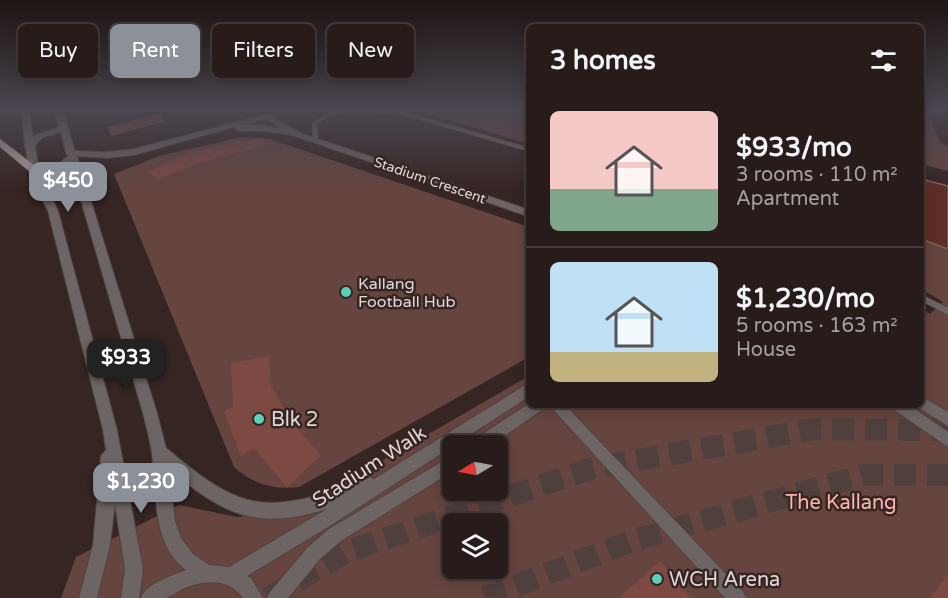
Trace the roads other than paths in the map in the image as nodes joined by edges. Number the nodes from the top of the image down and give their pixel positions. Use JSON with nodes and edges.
{"nodes":[{"id":1,"x":28,"y":136,"type":"edge"},
{"id":2,"x":39,"y":136,"type":"edge"},
{"id":3,"x":66,"y":136,"type":"edge"},
{"id":4,"x":192,"y":136,"type":"edge"},
{"id":5,"x":300,"y":136,"type":"edge"},
{"id":6,"x":315,"y":136,"type":"edge"},
{"id":7,"x":483,"y":136,"type":"edge"},
{"id":8,"x":315,"y":141,"type":"junction"},
{"id":9,"x":0,"y":142,"type":"edge"},
{"id":10,"x":29,"y":145,"type":"junction"},
{"id":11,"x":526,"y":149,"type":"edge"},
{"id":12,"x":71,"y":155,"type":"junction"},
{"id":13,"x":34,"y":172,"type":"junction"},
{"id":14,"x":526,"y":213,"type":"edge"},
{"id":15,"x":924,"y":299,"type":"edge"},
{"id":16,"x":948,"y":312,"type":"edge"},
{"id":17,"x":526,"y":391,"type":"edge"},
{"id":18,"x":924,"y":404,"type":"edge"},
{"id":19,"x":534,"y":408,"type":"edge"},
{"id":20,"x":559,"y":408,"type":"edge"},
{"id":21,"x":902,"y":408,"type":"edge"},
{"id":22,"x":948,"y":420,"type":"edge"},
{"id":23,"x":110,"y":430,"type":"junction"},
{"id":24,"x":493,"y":435,"type":"edge"},
{"id":25,"x":948,"y":440,"type":"edge"},
{"id":26,"x":159,"y":452,"type":"junction"},
{"id":27,"x":442,"y":469,"type":"edge"},
{"id":28,"x":398,"y":473,"type":"junction"},
{"id":29,"x":205,"y":573,"type":"junction"},
{"id":30,"x":230,"y":576,"type":"junction"},
{"id":31,"x":88,"y":598,"type":"edge"},
{"id":32,"x":130,"y":598,"type":"edge"},
{"id":33,"x":150,"y":598,"type":"edge"},
{"id":34,"x":254,"y":598,"type":"edge"},
{"id":35,"x":276,"y":598,"type":"edge"},
{"id":36,"x":737,"y":598,"type":"edge"}],
"edges":[{"from":1,"to":10,"type":"street"},
{"from":2,"to":10,"type":"street"},
{"from":3,"to":12,"type":"street"},
{"from":4,"to":12,"type":"street"},
{"from":5,"to":8,"type":"street","name":"Stadium Crescent"},
{"from":6,"to":8,"type":"street"},
{"from":7,"to":11,"type":"street"},
{"from":8,"to":14,"type":"street","name":"Stadium Crescent"},
{"from":9,"to":13,"type":"main road"},
{"from":10,"to":13,"type":"street"},
{"from":12,"to":13,"type":"street"},
{"from":12,"to":26,"type":"street"},
{"from":13,"to":23,"type":"street"},
{"from":15,"to":16,"type":"street"},
{"from":17,"to":28,"type":"street","name":"Stadium Walk"},
{"from":18,"to":22,"type":"street"},
{"from":19,"to":24,"type":"street"},
{"from":20,"to":36,"type":"street"},
{"from":21,"to":25,"type":"street"},
{"from":23,"to":31,"type":"street"},
{"from":23,"to":32,"type":"street"},
{"from":26,"to":28,"type":"street"},
{"from":26,"to":29,"type":"street"},
{"from":27,"to":35,"type":"street"},
{"from":28,"to":30,"type":"street","name":"Stadium Walk"},
{"from":29,"to":30,"type":"street"},
{"from":29,"to":33,"type":"street"},
{"from":30,"to":34,"type":"street"}]}
